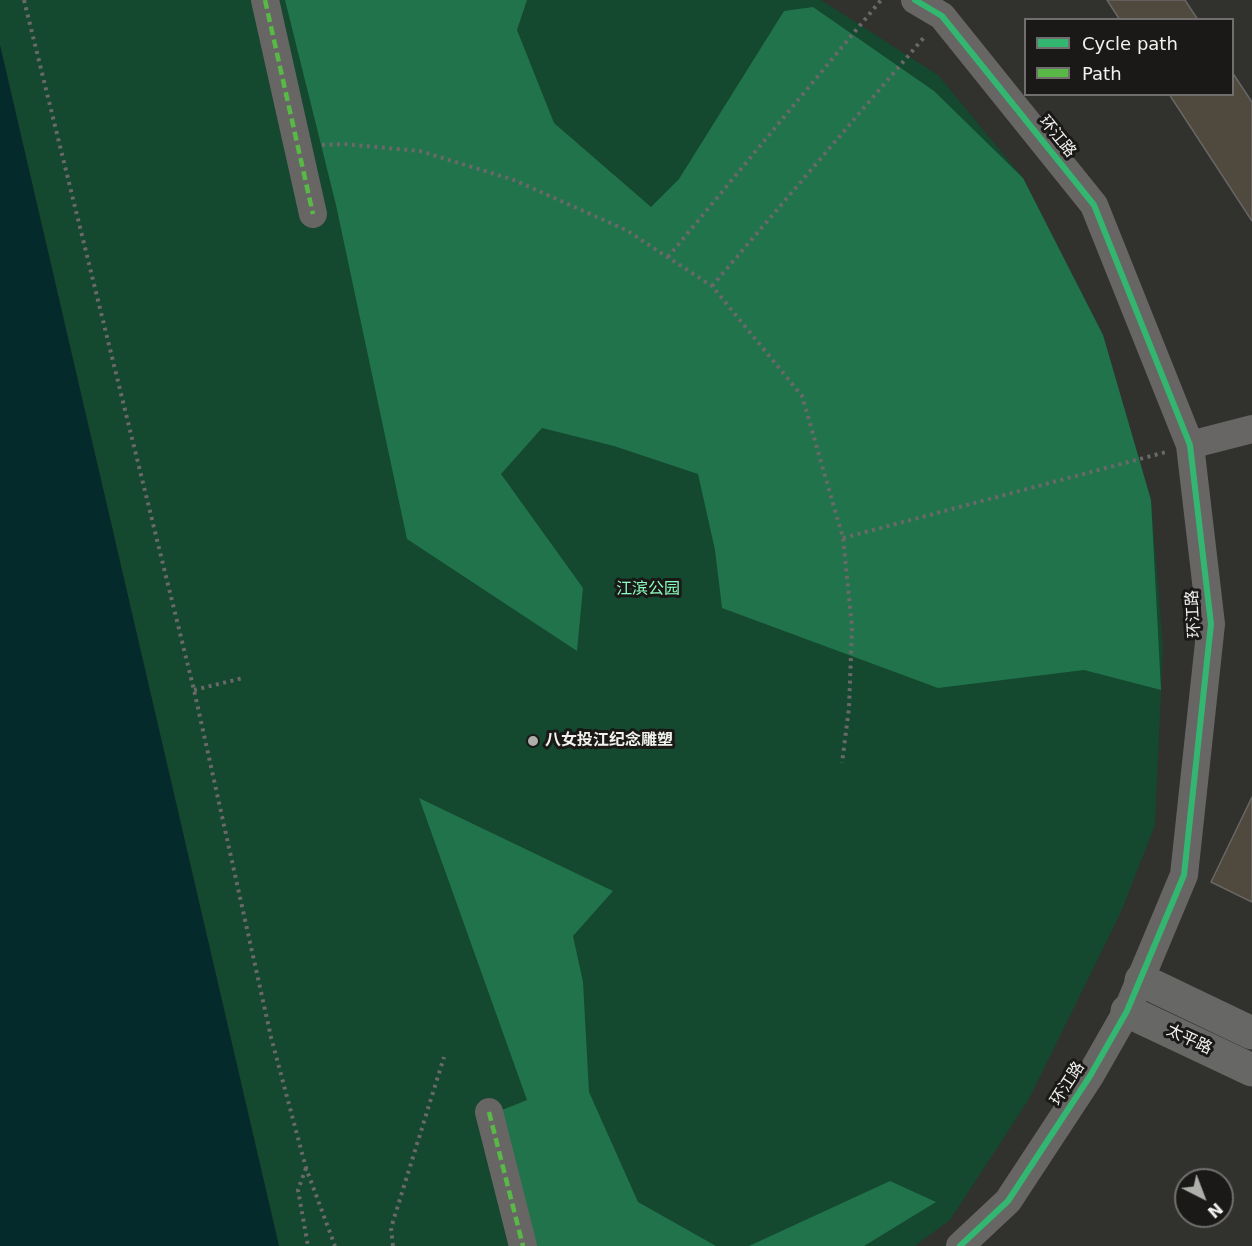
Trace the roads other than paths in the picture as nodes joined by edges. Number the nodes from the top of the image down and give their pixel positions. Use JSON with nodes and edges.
{"nodes":[{"id":1,"x":265,"y":0,"type":"edge"},
{"id":2,"x":915,"y":0,"type":"edge"},
{"id":3,"x":313,"y":214,"type":"dead end"},
{"id":4,"x":1252,"y":429,"type":"edge"},
{"id":5,"x":1190,"y":445,"type":"junction"},
{"id":6,"x":1141,"y":980,"type":"junction"},
{"id":7,"x":1127,"y":1011,"type":"junction"},
{"id":8,"x":1252,"y":1033,"type":"edge"},
{"id":9,"x":1252,"y":1070,"type":"edge"},
{"id":10,"x":489,"y":1112,"type":"dead end"},
{"id":11,"x":523,"y":1246,"type":"edge"},
{"id":12,"x":960,"y":1246,"type":"edge"}],
"edges":[{"from":1,"to":3,"type":"street"},
{"from":2,"to":5,"type":"street","name":"环江路"},
{"from":4,"to":5,"type":"street"},
{"from":5,"to":6,"type":"street","name":"环江路"},
{"from":6,"to":7,"type":"street","name":"环江路"},
{"from":6,"to":8,"type":"main road","name":"太平路"},
{"from":7,"to":9,"type":"main road","name":"太平路"},
{"from":7,"to":12,"type":"street","name":"环江路"},
{"from":10,"to":11,"type":"street"}]}
